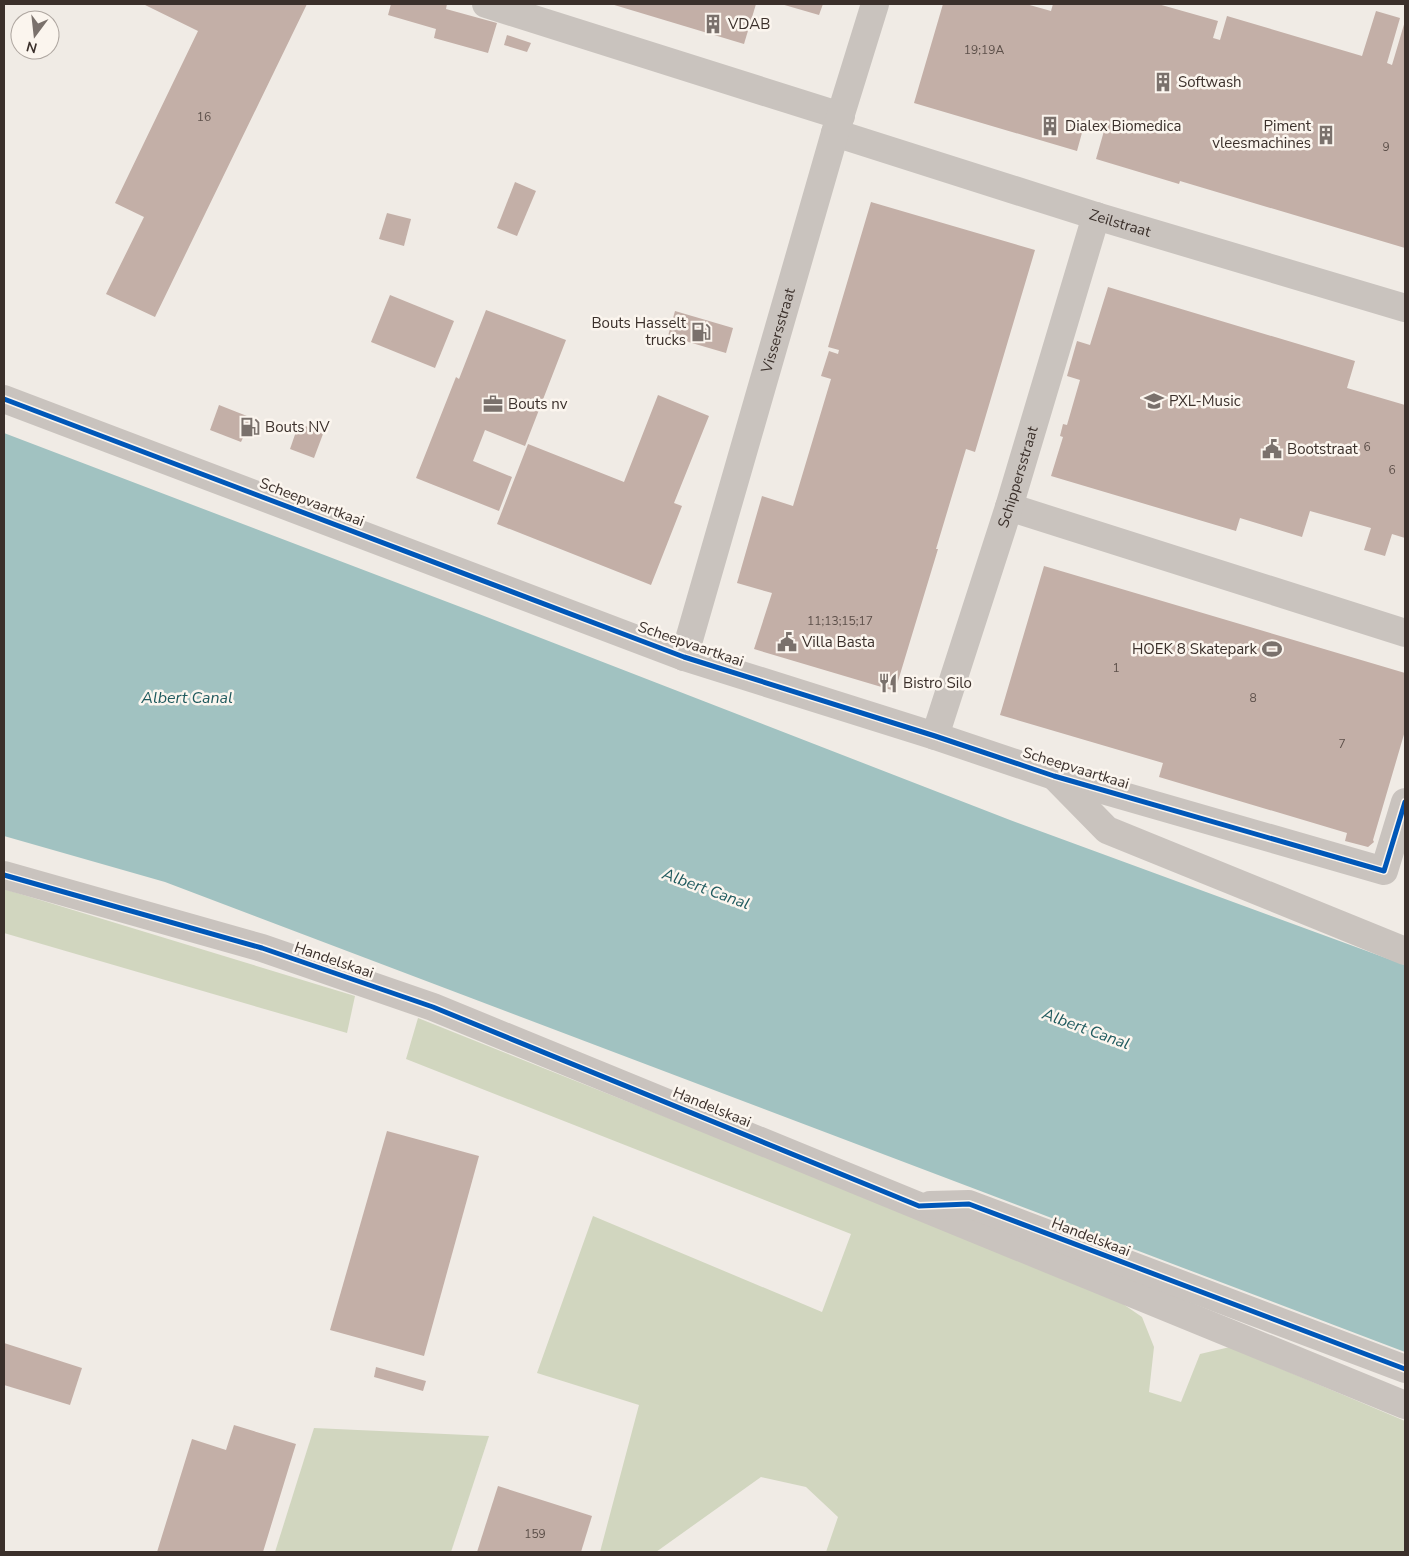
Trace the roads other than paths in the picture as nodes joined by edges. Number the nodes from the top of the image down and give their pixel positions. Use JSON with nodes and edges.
{"nodes":[{"id":1,"x":486,"y":4,"type":"edge"},
{"id":2,"x":875,"y":4,"type":"edge"},
{"id":3,"x":838,"y":124,"type":"junction"},
{"id":4,"x":1096,"y":216,"type":"junction"},
{"id":5,"x":1405,"y":308,"type":"edge"},
{"id":6,"x":4,"y":399,"type":"edge"},
{"id":7,"x":1009,"y":507,"type":"junction"},
{"id":8,"x":1405,"y":633,"type":"edge"},
{"id":9,"x":684,"y":656,"type":"junction"},
{"id":10,"x":935,"y":736,"type":"junction"},
{"id":11,"x":1054,"y":776,"type":"junction"},
{"id":12,"x":1405,"y":802,"type":"edge"},
{"id":13,"x":4,"y":875,"type":"edge"},
{"id":14,"x":1405,"y":950,"type":"edge"},
{"id":15,"x":919,"y":1206,"type":"junction"},
{"id":16,"x":1405,"y":1369,"type":"edge"},
{"id":17,"x":1405,"y":1405,"type":"edge"}],
"edges":[{"from":1,"to":3,"type":"street","name":"Zeilstraat"},
{"from":2,"to":3,"type":"street","name":"Vissersstraat"},
{"from":3,"to":4,"type":"street","name":"Zeilstraat"},
{"from":3,"to":9,"type":"street","name":"Vissersstraat"},
{"from":4,"to":5,"type":"street","name":"Zeilstraat"},
{"from":4,"to":7,"type":"street","name":"Schippersstraat"},
{"from":6,"to":9,"type":"street","name":"Scheepvaartkaai"},
{"from":7,"to":8,"type":"street"},
{"from":7,"to":10,"type":"street","name":"Schippersstraat"},
{"from":9,"to":10,"type":"street","name":"Scheepvaartkaai"},
{"from":10,"to":11,"type":"street","name":"Scheepvaartkaai"},
{"from":11,"to":12,"type":"street","name":"Scheepvaartkaai"},
{"from":11,"to":14,"type":"street","name":"Scheepvaartkaai"},
{"from":13,"to":15,"type":"street","name":"Handelskaai"},
{"from":15,"to":16,"type":"street","name":"Handelskaai"},
{"from":15,"to":17,"type":"street","name":"Handelskaai"}]}
